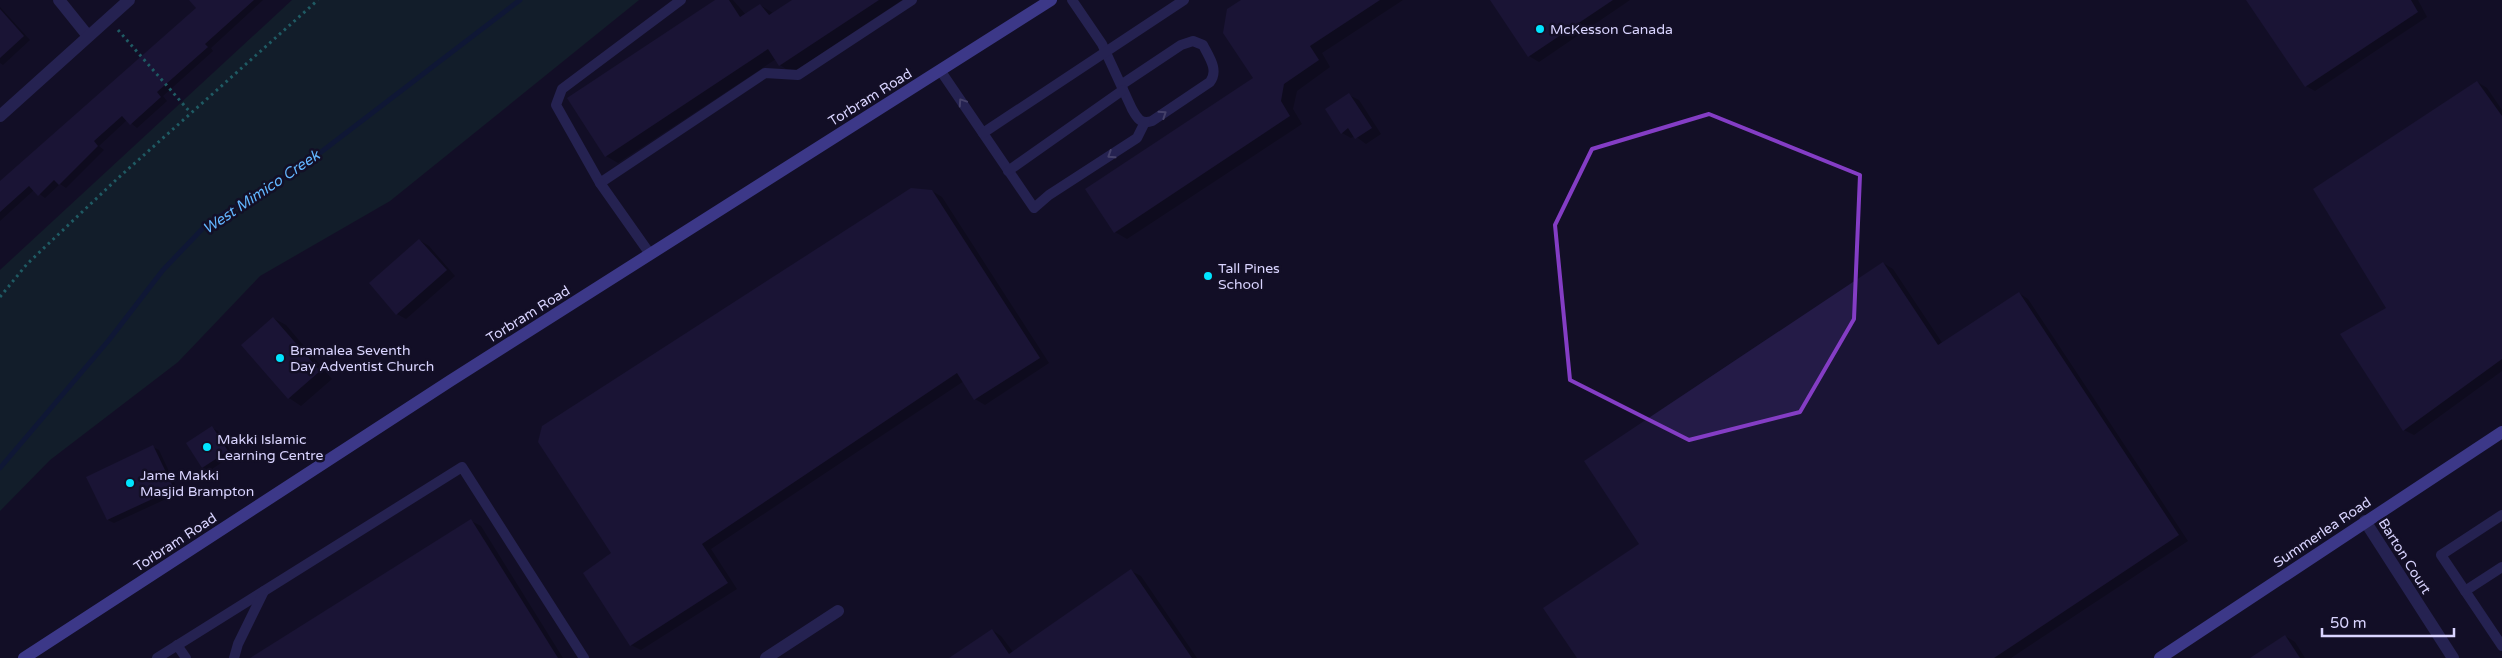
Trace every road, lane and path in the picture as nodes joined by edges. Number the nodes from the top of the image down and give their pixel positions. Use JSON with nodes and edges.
{"nodes":[{"id":1,"x":58,"y":0,"type":"edge"},
{"id":2,"x":129,"y":0,"type":"edge"},
{"id":3,"x":318,"y":0,"type":"edge"},
{"id":4,"x":681,"y":0,"type":"edge"},
{"id":5,"x":912,"y":0,"type":"edge"},
{"id":6,"x":1051,"y":0,"type":"edge"},
{"id":7,"x":1072,"y":0,"type":"edge"},
{"id":8,"x":1184,"y":0,"type":"edge"},
{"id":9,"x":108,"y":18,"type":"junction"},
{"id":10,"x":88,"y":36,"type":"junction"},
{"id":11,"x":1105,"y":52,"type":"junction"},
{"id":12,"x":940,"y":70,"type":"junction"},
{"id":13,"x":1122,"y":88,"type":"junction"},
{"id":14,"x":190,"y":112,"type":"junction"},
{"id":15,"x":0,"y":116,"type":"edge"},
{"id":16,"x":1145,"y":122,"type":"junction"},
{"id":17,"x":983,"y":134,"type":"junction"},
{"id":18,"x":1008,"y":171,"type":"junction"},
{"id":19,"x":600,"y":183,"type":"junction"},
{"id":20,"x":650,"y":254,"type":"junction"},
{"id":21,"x":0,"y":297,"type":"edge"},
{"id":22,"x":2502,"y":432,"type":"edge"},
{"id":23,"x":2502,"y":515,"type":"edge"},
{"id":24,"x":2365,"y":521,"type":"junction"},
{"id":25,"x":2502,"y":567,"type":"edge"},
{"id":26,"x":265,"y":590,"type":"junction"},
{"id":27,"x":2464,"y":590,"type":"junction"},
{"id":28,"x":838,"y":611,"type":"dead end"},
{"id":29,"x":177,"y":645,"type":"junction"},
{"id":30,"x":2502,"y":646,"type":"edge"},
{"id":31,"x":770,"y":657,"type":"edge"},
{"id":32,"x":24,"y":658,"type":"edge"},
{"id":33,"x":157,"y":658,"type":"edge"},
{"id":34,"x":186,"y":658,"type":"edge"},
{"id":35,"x":234,"y":658,"type":"edge"},
{"id":36,"x":584,"y":658,"type":"edge"},
{"id":37,"x":2160,"y":658,"type":"edge"},
{"id":38,"x":2454,"y":658,"type":"edge"}],
"edges":[{"from":1,"to":10,"type":"street"},
{"from":2,"to":9,"type":"street"},
{"from":3,"to":14,"type":"path"},
{"from":4,"to":19,"type":"lane"},
{"from":5,"to":19,"type":"lane"},
{"from":6,"to":12,"type":"main road","name":"Torbram Road"},
{"from":7,"to":11,"type":"lane"},
{"from":8,"to":11,"type":"lane"},
{"from":9,"to":10,"type":"street"},
{"from":9,"to":14,"type":"path"},
{"from":10,"to":15,"type":"street"},
{"from":11,"to":13,"type":"lane"},
{"from":11,"to":17,"type":"lane"},
{"from":17,"to":12,"type":"lane","one_way":true},
{"from":12,"to":20,"type":"main road","name":"Torbram Road"},
{"from":13,"to":16,"type":"lane"},
{"from":16,"to":13,"type":"lane","one_way":true},
{"from":13,"to":18,"type":"lane"},
{"from":14,"to":21,"type":"path"},
{"from":16,"to":18,"type":"lane","one_way":true},
{"from":17,"to":18,"type":"lane"},
{"from":19,"to":20,"type":"lane"},
{"from":20,"to":32,"type":"main road","name":"Torbram Road"},
{"from":22,"to":24,"type":"main road","name":"Summerlea Road"},
{"from":23,"to":27,"type":"lane"},
{"from":24,"to":37,"type":"main road","name":"Summerlea Road"},
{"from":24,"to":38,"type":"street","name":"Barton Court"},
{"from":25,"to":27,"type":"lane"},
{"from":26,"to":29,"type":"lane"},
{"from":26,"to":35,"type":"lane"},
{"from":26,"to":36,"type":"lane"},
{"from":27,"to":30,"type":"lane"},
{"from":28,"to":31,"type":"street"},
{"from":29,"to":33,"type":"lane"},
{"from":29,"to":34,"type":"lane"}]}
